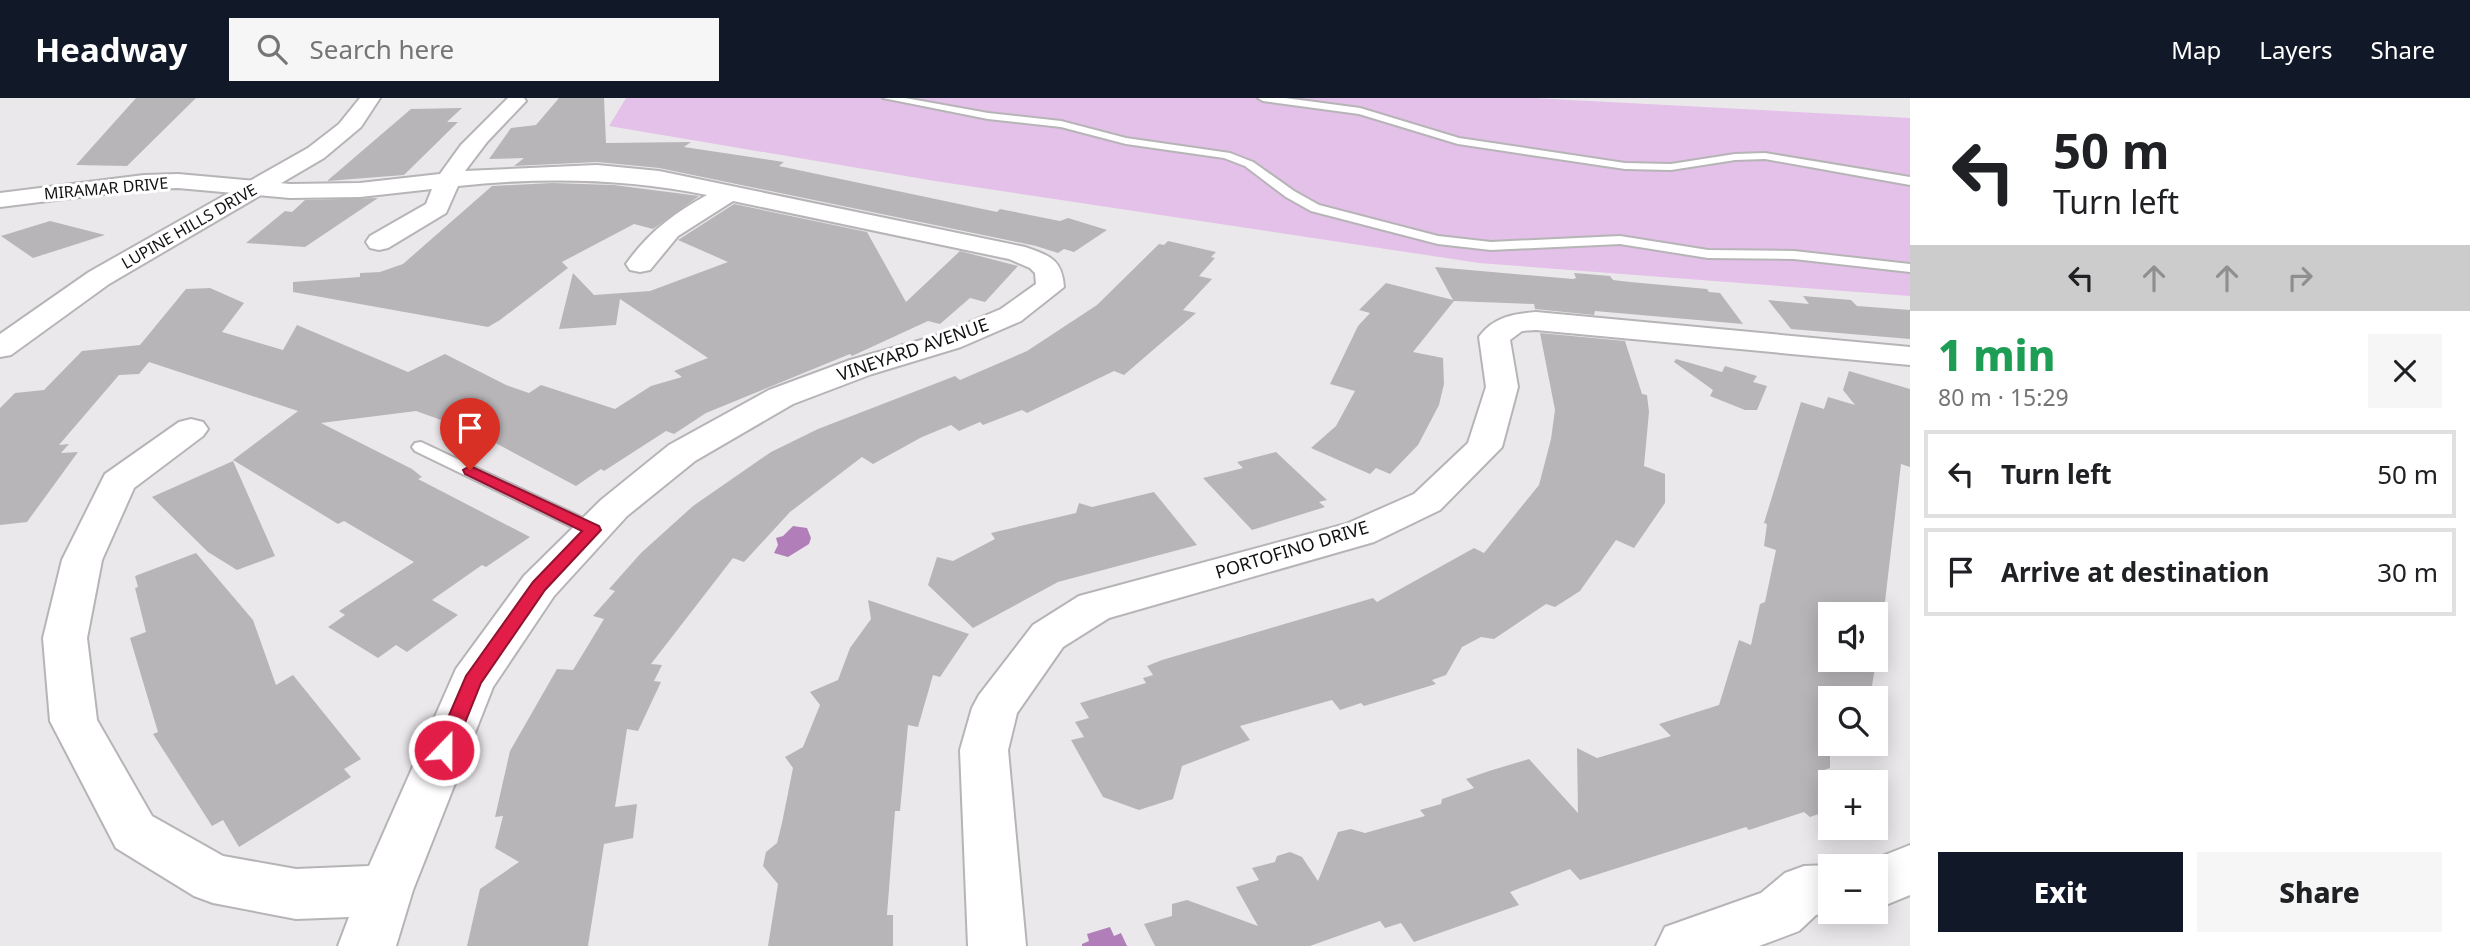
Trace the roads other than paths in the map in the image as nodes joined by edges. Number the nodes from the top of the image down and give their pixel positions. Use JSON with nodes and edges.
{"nodes":[{"id":1,"x":370,"y":98,"type":"edge"},
{"id":2,"x":888,"y":98,"type":"edge"},
{"id":3,"x":1263,"y":98,"type":"edge"},
{"id":4,"x":516,"y":101,"type":"dead end"},
{"id":5,"x":446,"y":181,"type":"junction"},
{"id":6,"x":1910,"y":181,"type":"edge"},
{"id":7,"x":254,"y":188,"type":"junction"},
{"id":8,"x":729,"y":192,"type":"junction"},
{"id":9,"x":0,"y":200,"type":"edge"},
{"id":10,"x":379,"y":242,"type":"dead end"},
{"id":11,"x":640,"y":264,"type":"dead end"},
{"id":12,"x":1910,"y":268,"type":"edge"},
{"id":13,"x":0,"y":348,"type":"edge"},
{"id":14,"x":1910,"y":356,"type":"edge"},
{"id":15,"x":191,"y":429,"type":"dead end"},
{"id":16,"x":421,"y":447,"type":"dead end"},
{"id":17,"x":593,"y":530,"type":"junction"},
{"id":18,"x":1910,"y":869,"type":"edge"},
{"id":19,"x":1888,"y":879,"type":"edge"},
{"id":20,"x":386,"y":890,"type":"junction"},
{"id":21,"x":1818,"y":890,"type":"edge"},
{"id":22,"x":366,"y":946,"type":"edge"},
{"id":23,"x":997,"y":946,"type":"edge"},
{"id":24,"x":1685,"y":946,"type":"edge"}],
"edges":[{"from":1,"to":7,"type":"street","name":"LUPINE HILLS DRIVE"},
{"from":2,"to":12,"type":"lane"},
{"from":3,"to":6,"type":"lane"},
{"from":4,"to":5,"type":"street"},
{"from":5,"to":7,"type":"street","name":"VINEYARD AVENUE"},
{"from":5,"to":8,"type":"street","name":"VINEYARD AVENUE"},
{"from":5,"to":10,"type":"street"},
{"from":7,"to":9,"type":"street","name":"MIRAMAR DRIVE"},
{"from":7,"to":13,"type":"street","name":"LUPINE HILLS DRIVE"},
{"from":8,"to":11,"type":"street"},
{"from":8,"to":17,"type":"street","name":"VINEYARD AVENUE"},
{"from":14,"to":23,"type":"street","name":"PORTOFINO DRIVE"},
{"from":15,"to":20,"type":"street"},
{"from":16,"to":17,"type":"lane"},
{"from":17,"to":20,"type":"street","name":"VINEYARD AVENUE"},
{"from":18,"to":19,"type":"street"},
{"from":20,"to":22,"type":"street","name":"VINEYARD AVENUE"},
{"from":21,"to":24,"type":"street"}]}
